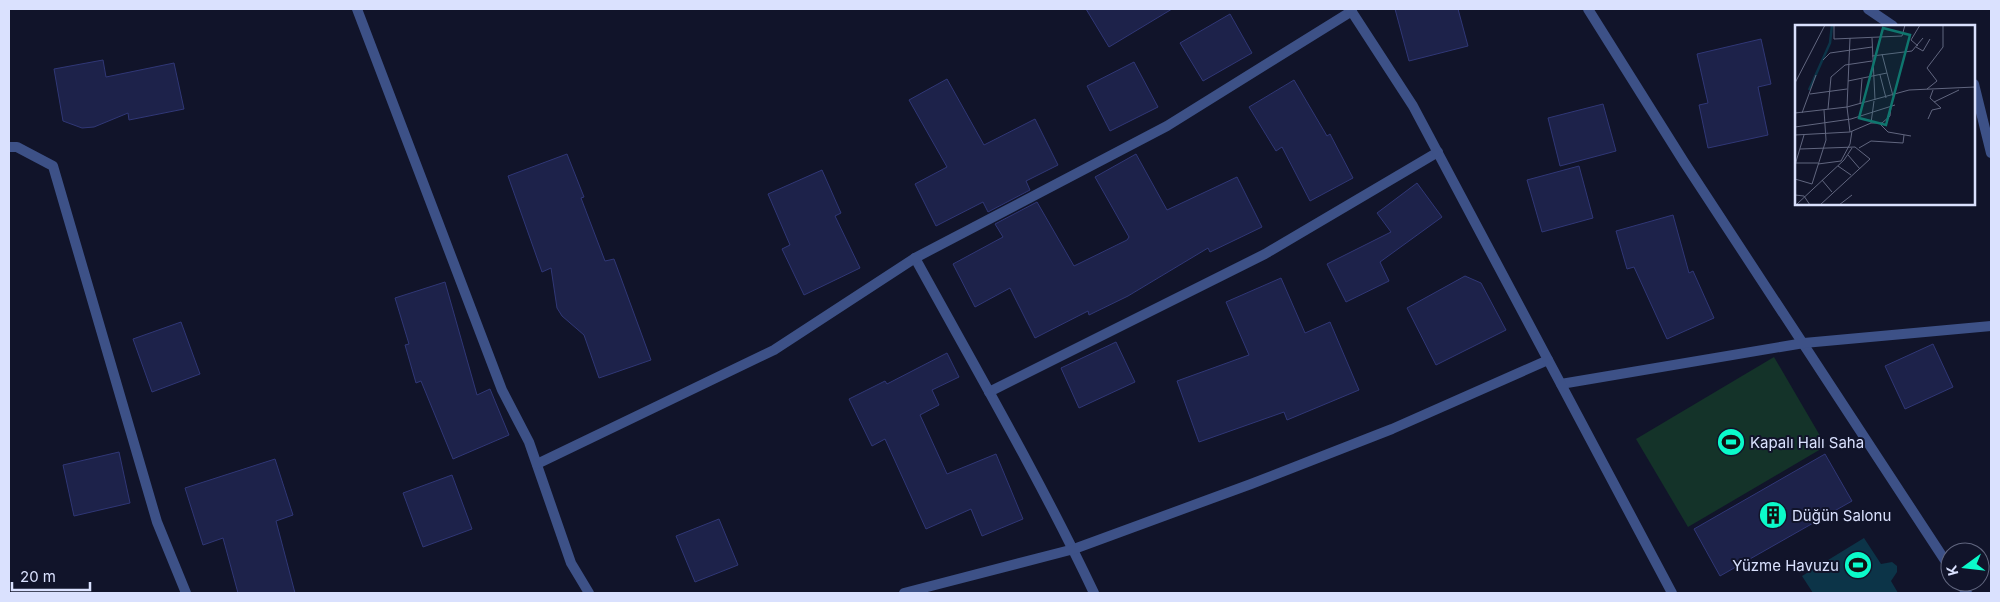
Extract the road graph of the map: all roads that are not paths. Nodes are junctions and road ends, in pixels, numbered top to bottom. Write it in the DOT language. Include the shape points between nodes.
graph roads {
  1 [pos="357,9"];
  2 [pos="1588,9"];
  3 [pos="1868,9"];
  4 [pos="1351,10"];
  5 [pos="1892,25"];
  6 [pos="1975,88"];
  7 [pos="9,147"];
  8 [pos="1438,152"];
  9 [pos="1991,153"];
  10 [pos="915,258"];
  11 [pos="1991,326"];
  12 [pos="1804,343"];
  13 [pos="1548,360"];
  14 [pos="1561,384"];
  15 [pos="989,392"];
  16 [pos="536,464"];
  17 [pos="1074,550"];
  18 [pos="1940,553"];
  19 [pos="186,593"];
  20 [pos="589,593"];
  21 [pos="904,593"];
  22 [pos="1094,593"];
  23 [pos="1672,593"];
  1 -- 16 [label="street" via="502,390 529,442"];
  2 -- 12 [label="street"];
  3 -- 5 [label="street"];
  4 -- 8 [label="street" via="1413,106"];
  4 -- 10 [label="street" via="1167,126"];
  6 -- 9 [label="street"];
  7 -- 19 [label="street" via="17,147 53,166 157,522"];
  8 -- 13 [label="street"];
  8 -- 15 [label="street" via="1265,254"];
  10 -- 15 [label="street"];
  10 -- 16 [label="street" via="774,350"];
  11 -- 12 [label="street"];
  12 -- 14 [label="street"];
  12 -- 18 [label="street"];
  13 -- 14 [label="street"];
  13 -- 17 [label="street" via="1392,429"];
  14 -- 23 [label="street"];
  15 -- 17 [label="street"];
  16 -- 20 [label="street" via="571,563"];
  17 -- 21 [label="street"];
  17 -- 22 [label="street"];
}
